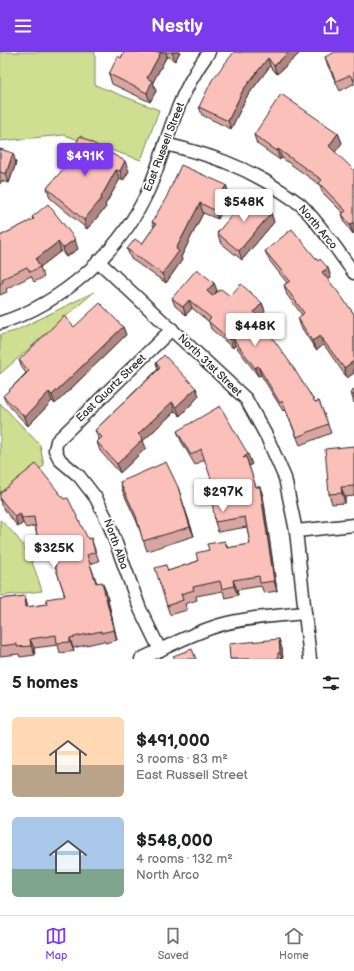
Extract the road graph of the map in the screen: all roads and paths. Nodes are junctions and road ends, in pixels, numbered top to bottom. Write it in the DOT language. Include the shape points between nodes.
graph roads {
  1 [pos="209,52"];
  2 [pos="165,144"];
  3 [pos="98,261"];
  4 [pos="354,273"];
  5 [pos="0,323"];
  6 [pos="172,329"];
  7 [pos="54,450"];
  8 [pos="354,525"];
  9 [pos="296,531"];
  10 [pos="305,613"];
  11 [pos="160,650"];
  12 [pos="141,659"];
  13 [pos="310,659"];
  1 -- 2 [label="street, East Russell Street" via="187,88"];
  2 -- 3 [label="street, East Russell Street" via="148,191 136,213 118,240"];
  2 -- 4 [label="street, North Arco" via="209,154 242,168 300,204"];
  3 -- 5 [label="street, East Russell Street" via="77,281 53,298 31,311"];
  3 -- 6 [label="street, North 31st Street"];
  6 -- 7 [label="street, East Quartz Street" via="57,441"];
  6 -- 9 [label="street, North 31st Street" via="246,399 268,437 285,478"];
  7 -- 11 [label="street, North Alba" via="60,460 79,476 96,498 109,524 140,609"];
  8 -- 9 [label="street"];
  9 -- 10 [label="street, North 31st Street"];
  10 -- 11 [label="street" via="221,625"];
  10 -- 13 [label="street, North 31st Street"];
  11 -- 12 [label="street"];
}
